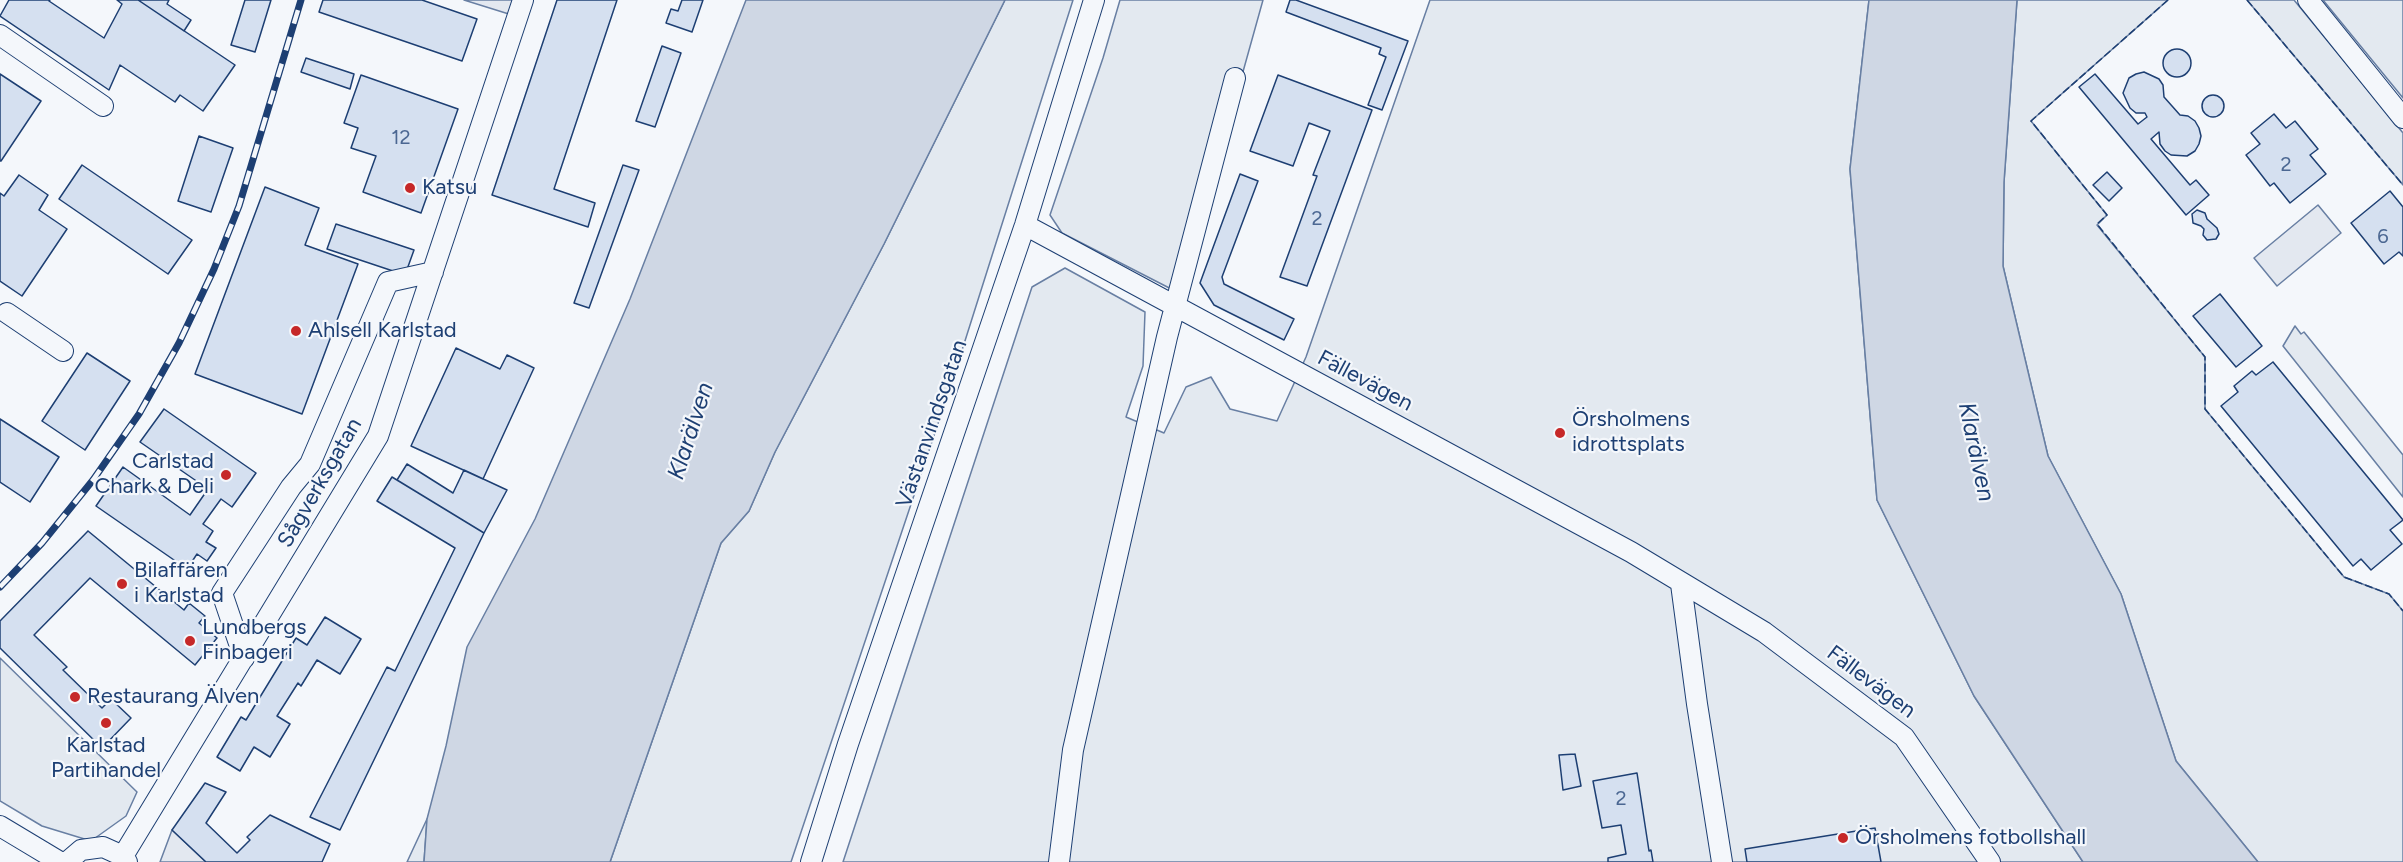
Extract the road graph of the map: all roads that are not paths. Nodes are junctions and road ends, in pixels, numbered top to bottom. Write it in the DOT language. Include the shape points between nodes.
graph roads {
  1 [pos="524,0"];
  2 [pos="1094,0"];
  3 [pos="2308,0"];
  4 [pos="0,36"];
  5 [pos="1235,78"];
  6 [pos="103,106"];
  7 [pos="2403,118"];
  8 [pos="1025,225"];
  9 [pos="433,272"];
  10 [pos="1176,306"];
  11 [pos="7,313"];
  12 [pos="63,351"];
  13 [pos="1681,584"];
  14 [pos="244,658"];
  15 [pos="0,826"];
  16 [pos="125,859"];
  17 [pos="60,862"];
  18 [pos="68,862"];
  19 [pos="811,862"];
  20 [pos="1059,862"];
  21 [pos="1722,862"];
  22 [pos="1990,862"];
  1 -- 9 [label="street, Sågverksgatan"];
  2 -- 8 [label="street, Västanvindsgatan"];
  3 -- 7 [label="street"];
  4 -- 6 [label="street"];
  5 -- 10 [label="street"];
  8 -- 10 [label="street, Fällevägen"];
  8 -- 19 [label="street, Västanvindsgatan"];
  9 -- 14 [label="street, Sågverksgatan" via="378,436"];
  9 -- 14 [label="street" via="388,282 310,464 222,593"];
  10 -- 13 [label="street, Fällevägen" via="1631,552"];
  10 -- 20 [label="street" via="1073,750"];
  11 -- 12 [label="street"];
  13 -- 21 [label="street"];
  13 -- 22 [label="street, Fällevägen" via="1764,632 1904,737"];
  14 -- 16 [label="street, Sågverksgatan"];
  15 -- 17 [label="street"];
  16 -- 18 [label="street" via="103,847 81,850"];
}
